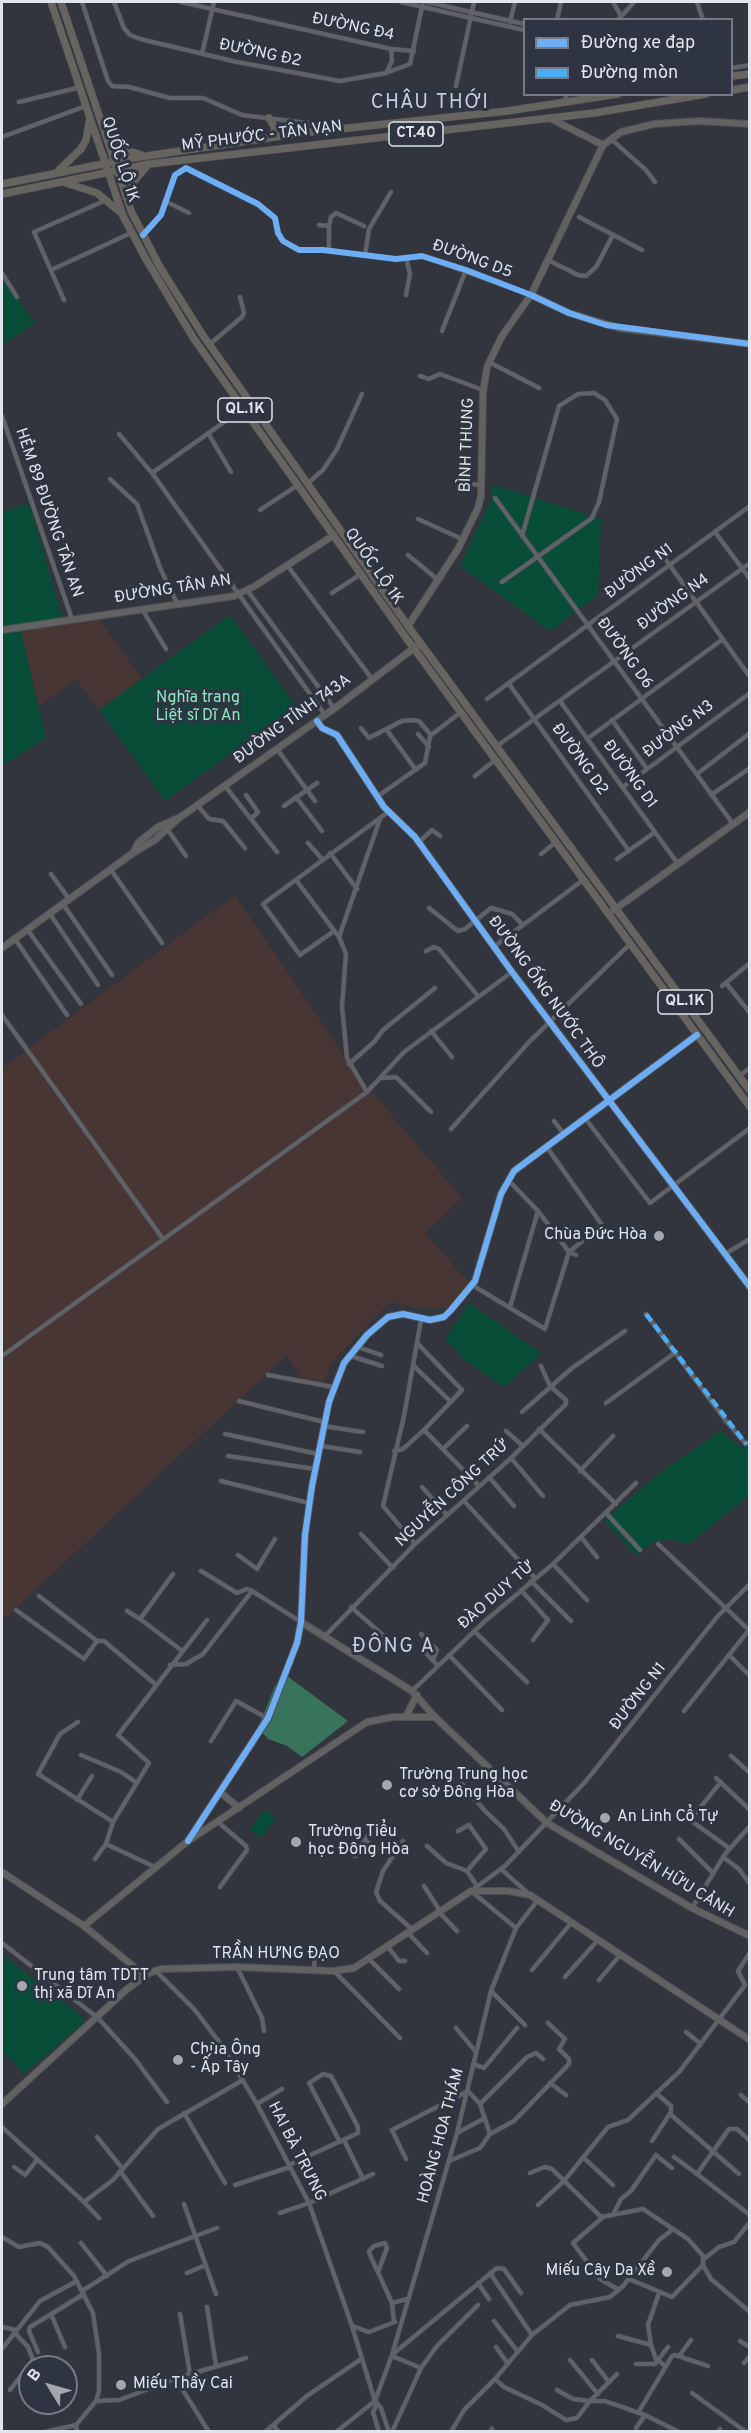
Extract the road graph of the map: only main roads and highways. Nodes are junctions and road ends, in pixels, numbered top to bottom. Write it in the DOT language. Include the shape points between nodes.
graph roads {
  1 [pos="51,2"];
  2 [pos="61,2"];
  3 [pos="750,74"];
  4 [pos="733,76"];
  5 [pos="750,87"];
  6 [pos="733,90"];
  7 [pos="607,96"];
  8 [pos="694,96"];
  9 [pos="564,104"];
  10 [pos="90,115"];
  11 [pos="563,117"];
  12 [pos="269,118"];
  13 [pos="106,137"];
  14 [pos="271,137"];
  15 [pos="149,160"];
  16 [pos="115,166"];
  17 [pos="107,167"];
  18 [pos="57,172"];
  19 [pos="57,182"];
  20 [pos="2,184"];
  21 [pos="2,194"];
  22 [pos="126,197"];
  23 [pos="123,216"];
  24 [pos="342,531"];
  25 [pos="334,535"];
  26 [pos="408,626"];
  27 [pos="404,635"];
  28 [pos="705,1029"];
  29 [pos="697,1035"];
  30 [pos="750,1091"];
  31 [pos="750,1107"];
  1 -- 10 [label="main road, QUỐC LỘ 1K / QL.1K"];
  2 -- 13 [label="main road, QUỐC LỘ 1K / QL.1K"];
  3 -- 4 [label="main road"];
  5 -- 6 [label="main road"];
  7 -- 9 [label="main road, MỸ PHƯỚC - TÂN VẠN / CT.40"];
  8 -- 11 [label="main road, MỸ PHƯỚC - TÂN VẠN / CT.40"];
  9 -- 11 [label="main road"];
  9 -- 14 [label="main road, MỸ PHƯỚC - TÂN VẠN / CT.40"];
  10 -- 17 [label="main road, QUỐC LỘ 1K / QL.1K"];
  10 -- 18 [label="main road" via="81,150"];
  11 -- 15 [label="main road, MỸ PHƯỚC - TÂN VẠN / CT.40" via="193,159"];
  12 -- 14 [label="main road" via="275,128"];
  13 -- 15 [label="main road"];
  13 -- 16 [label="main road, QUỐC LỘ 1K / QL.1K"];
  14 -- 15 [label="main road, MỸ PHƯỚC - TÂN VẠN / CT.40"];
  15 -- 16 [label="main road, MỸ PHƯỚC - TÂN VẠN / CT.40"];
  15 -- 22 [label="main road"];
  16 -- 17 [label="main road, MỸ PHƯỚC - TÂN VẠN"];
  16 -- 22 [label="main road, QUỐC LỘ 1K / QL.1K"];
  17 -- 18 [label="main road, MỸ PHƯỚC - TÂN VẠN"];
  17 -- 19 [label="main road, MỸ PHƯỚC - TÂN VẠN"];
  17 -- 23 [label="main road, QUỐC LỘ 1K / QL.1K"];
  18 -- 20 [label="main road, MỸ PHƯỚC - TÂN VẠN"];
  19 -- 21 [label="main road, MỸ PHƯỚC - TÂN VẠN"];
  19 -- 23 [label="main road" via="82,186 108,199"];
  22 -- 24 [label="main road, QUỐC LỘ 1K / QL.1K" via="143,235 209,344"];
  23 -- 25 [label="main road, QUỐC LỘ 1K / QL.1K" via="195,339"];
  24 -- 25 [label="main road"];
  24 -- 26 [label="main road, QUỐC LỘ 1K / QL.1K"];
  25 -- 27 [label="main road, QUỐC LỘ 1K / QL.1K"];
  26 -- 27 [label="main road"];
  26 -- 28 [label="main road, QUỐC LỘ 1K / QL.1K"];
  27 -- 29 [label="main road, QUỐC LỘ 1K / QL.1K"];
  28 -- 29 [label="main road"];
  28 -- 30 [label="main road, QUỐC LỘ 1K / QL.1K"];
  29 -- 31 [label="main road, QUỐC LỘ 1K / QL.1K"];
}
